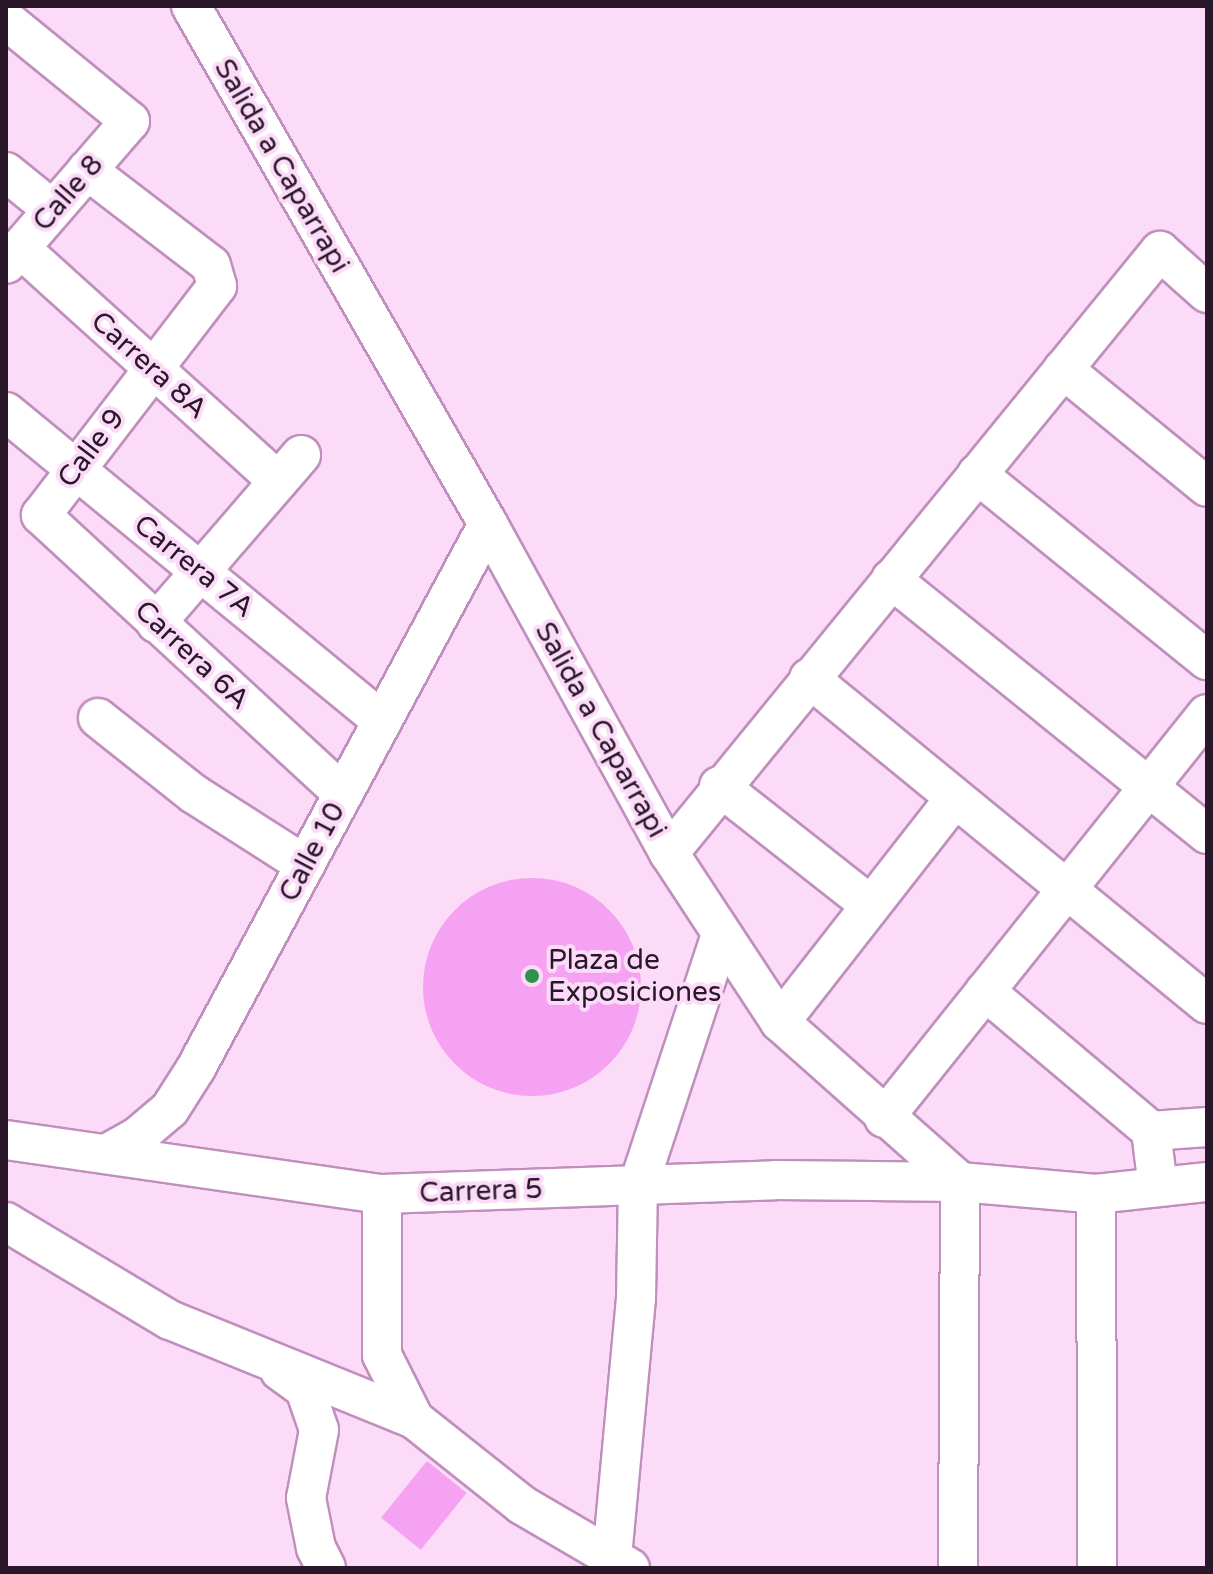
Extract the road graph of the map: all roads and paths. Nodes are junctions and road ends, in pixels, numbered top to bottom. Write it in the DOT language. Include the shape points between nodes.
graph roads {
  1 [pos="191,6"];
  2 [pos="6,20"];
  3 [pos="87,170"];
  4 [pos="6,172"];
  5 [pos="53,210"];
  6 [pos="13,256"];
  7 [pos="1207,293"];
  8 [pos="152,367"];
  9 [pos="1063,369"];
  10 [pos="6,412"];
  11 [pos="76,469"];
  12 [pos="977,474"];
  13 [pos="1207,487"];
  14 [pos="41,515"];
  15 [pos="488,524"];
  16 [pos="201,572"];
  17 [pos="891,579"];
  18 [pos="156,623"];
  19 [pos="1207,660"];
  20 [pos="809,678"];
  21 [pos="1207,714"];
  22 [pos="98,718"];
  23 [pos="382,721"];
  24 [pos="719,786"];
  25 [pos="1149,787"];
  26 [pos="343,794"];
  27 [pos="955,798"];
  28 [pos="1207,834"];
  29 [pos="669,853"];
  30 [pos="305,865"];
  31 [pos="1067,889"];
  32 [pos="870,905"];
  33 [pos="721,934"];
  34 [pos="985,991"];
  35 [pos="1207,1004"];
  36 [pos="780,1022"];
  37 [pos="884,1118"];
  38 [pos="1207,1127"];
  39 [pos="1151,1131"];
  40 [pos="6,1140"];
  41 [pos="106,1154"];
  42 [pos="960,1182"];
  43 [pos="1207,1182"];
  44 [pos="638,1187"];
  45 [pos="1158,1187"];
  46 [pos="382,1194"];
  47 [pos="1096,1194"];
  48 [pos="6,1222"];
  49 [pos="267,1362"];
  50 [pos="414,1419"];
  51 [pos="621,1562"];
  52 [pos="326,1568"];
  53 [pos="958,1568"];
  54 [pos="1097,1568"];
  1 -- 15 [label="street, Salida a Caparrapi"];
  2 -- 3 [label="street, Calle 8" via="130,121"];
  3 -- 5 [label="street, Calle 8"];
  3 -- 8 [label="street, Calle 9" via="211,265 217,286 213,296"];
  4 -- 5 [label="street"];
  5 -- 6 [label="street, Calle 8"];
  6 -- 8 [label="street, Carrera 8A"];
  7 -- 9 [label="street" via="1160,251"];
  8 -- 11 [label="street, Calle 9"];
  8 -- 16 [label="street, Carrera 8A" via="290,468"];
  9 -- 12 [label="street"];
  9 -- 13 [label="street"];
  10 -- 11 [label="street, Carrera 7A"];
  11 -- 14 [label="street, Calle 9"];
  11 -- 16 [label="street, Carrera 7A"];
  12 -- 17 [label="street"];
  12 -- 19 [label="street"];
  14 -- 18 [label="street, Carrera 6A"];
  15 -- 23 [label="street, Calle 10"];
  15 -- 29 [label="street, Salida a Caparrapi"];
  16 -- 18 [label="street"];
  16 -- 23 [label="street, Carrera 7A"];
  17 -- 20 [label="street"];
  17 -- 25 [label="street"];
  18 -- 26 [label="street, Carrera 6A"];
  20 -- 24 [label="street"];
  20 -- 27 [label="street"];
  21 -- 25 [label="street"];
  22 -- 30 [label="street" via="194,794"];
  23 -- 26 [label="street, Calle 10"];
  24 -- 29 [label="street"];
  24 -- 32 [label="street"];
  25 -- 28 [label="street"];
  25 -- 31 [label="street"];
  26 -- 30 [label="street, Calle 10"];
  27 -- 31 [label="street"];
  27 -- 32 [label="street"];
  29 -- 33 [label="street, Salida a Caparrapi"];
  30 -- 41 [label="street, Calle 10" via="170,1109"];
  31 -- 34 [label="street"];
  31 -- 35 [label="street"];
  32 -- 36 [label="street"];
  33 -- 36 [label="street, Salida a Caparrapi"];
  33 -- 44 [label="street"];
  34 -- 37 [label="street"];
  34 -- 39 [label="street"];
  36 -- 37 [label="street, Salida a Caparrapi"];
  37 -- 42 [label="street, Salida a Caparrapi"];
  38 -- 39 [label="street"];
  39 -- 45 [label="street"];
  40 -- 41 [label="street, Carrera 5"];
  41 -- 46 [label="street, Carrera 5"];
  42 -- 44 [label="street, Carrera 5" via="776,1180"];
  42 -- 47 [label="street"];
  42 -- 53 [label="street"];
  43 -- 45 [label="street"];
  44 -- 46 [label="street, Carrera 5"];
  44 -- 51 [label="street"];
  45 -- 47 [label="street"];
  46 -- 50 [label="street" via="382,1355"];
  47 -- 54 [label="street"];
  48 -- 49 [label="street" via="170,1320"];
  49 -- 50 [label="street"];
  49 -- 52 [label="street" via="305,1389 319,1430 306,1498 316,1548"];
  50 -- 51 [label="street" via="522,1505"];
}
